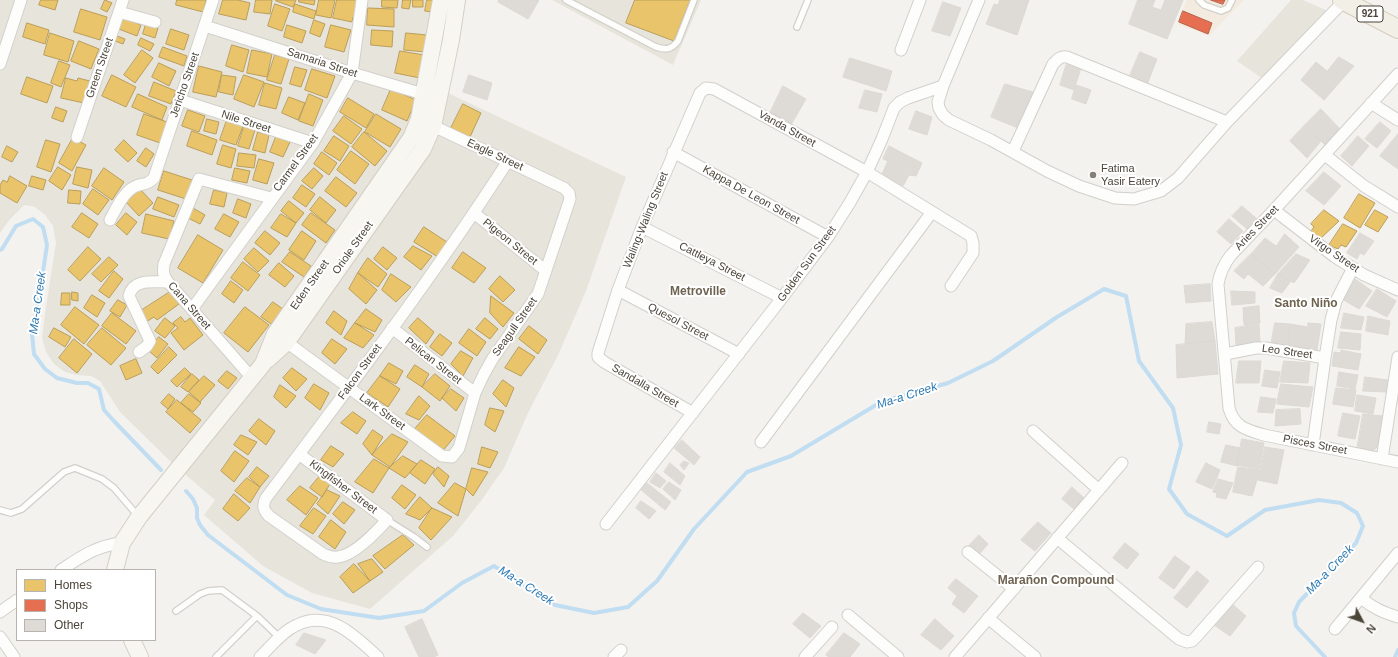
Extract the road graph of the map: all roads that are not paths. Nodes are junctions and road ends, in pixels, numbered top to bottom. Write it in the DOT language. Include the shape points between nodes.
graph roads {
  1 [pos="21,0"];
  2 [pos="123,0"];
  3 [pos="213,0"];
  4 [pos="362,0"];
  5 [pos="441,0"];
  6 [pos="457,0"];
  7 [pos="566,0"];
  8 [pos="694,0"];
  9 [pos="808,0"];
  10 [pos="920,0"];
  11 [pos="979,0"];
  12 [pos="1199,0"];
  13 [pos="1232,0"];
  14 [pos="1344,0"];
  15 [pos="119,12"];
  16 [pos="155,22"];
  17 [pos="205,26"];
  18 [pos="797,27"];
  19 [pos="1398,29"];
  20 [pos="901,50"];
  21 [pos="0,64"];
  22 [pos="352,73"];
  23 [pos="1398,74"];
  24 [pos="943,86"];
  25 [pos="706,88"];
  26 [pos="431,96"];
  27 [pos="180,100"];
  28 [pos="1371,103"];
  29 [pos="1398,120"];
  30 [pos="426,122"];
  31 [pos="1227,122"];
  32 [pos="77,137"];
  33 [pos="313,143"];
  34 [pos="1013,151"];
  35 [pos="673,152"];
  36 [pos="1324,155"];
  37 [pos="508,161"];
  38 [pos="867,172"];
  39 [pos="569,193"];
  40 [pos="271,198"];
  41 [pos="1398,207"];
  42 [pos="1274,210"];
  43 [pos="932,212"];
  44 [pos="474,213"];
  45 [pos="110,220"];
  46 [pos="642,227"];
  47 [pos="828,237"];
  48 [pos="1353,268"];
  49 [pos="546,271"];
  50 [pos="168,282"];
  51 [pos="951,286"];
  52 [pos="618,290"];
  53 [pos="1398,290"];
  54 [pos="782,298"];
  55 [pos="192,309"];
  56 [pos="392,328"];
  57 [pos="281,338"];
  58 [pos="139,352"];
  59 [pos="739,354"];
  60 [pos="1225,354"];
  61 [pos="598,357"];
  62 [pos="1398,357"];
  63 [pos="1324,358"];
  64 [pos="252,378"];
  65 [pos="348,388"];
  66 [pos="475,393"];
  67 [pos="692,413"];
  68 [pos="1234,421"];
  69 [pos="1033,431"];
  70 [pos="761,442"];
  71 [pos="1313,445"];
  72 [pos="300,454"];
  73 [pos="452,457"];
  74 [pos="1382,458"];
  75 [pos="1398,462"];
  76 [pos="1122,463"];
  77 [pos="1099,490"];
  78 [pos="0,510"];
  79 [pos="139,517"];
  80 [pos="387,520"];
  81 [pos="606,524"];
  82 [pos="1057,538"];
  83 [pos="122,543"];
  84 [pos="427,547"];
  85 [pos="968,552"];
  86 [pos="1398,554"];
  87 [pos="1258,567"];
  88 [pos="63,569"];
  89 [pos="115,569"];
  90 [pos="1014,589"];
  91 [pos="1360,598"];
  92 [pos="16,601"];
  93 [pos="176,611"];
  94 [pos="0,612"];
  95 [pos="848,615"];
  96 [pos="257,616"];
  97 [pos="1398,617"];
  98 [pos="988,618"];
  99 [pos="832,627"];
  100 [pos="1335,629"];
  101 [pos="0,637"];
  102 [pos="280,638"];
  103 [pos="132,641"];
  104 [pos="14,657"];
  105 [pos="140,657"];
  106 [pos="216,657"];
  107 [pos="260,657"];
  108 [pos="378,657"];
  109 [pos="805,657"];
  110 [pos="898,657"];
  111 [pos="955,657"];
  112 [pos="1035,657"];
  1 -- 21 [label="street"];
  2 -- 15 [label="street, Green Street"];
  3 -- 17 [label="street, Jericho Street"];
  4 -- 22 [label="street, Carmel Street"];
  5 -- 26 [label="main road, Eden Street"];
  6 -- 26 [label="main road, Eden Street"];
  7 -- 8 [label="lane" via="656,47 669,50 678,41"];
  9 -- 18 [label="lane"];
  10 -- 20 [label="street"];
  11 -- 24 [label="street"];
  12 -- 13 [label="lane" via="1204,5 1221,11 1228,8"];
  14 -- 19 [label="main road, 921"];
  14 -- 31 [label="street"];
  15 -- 16 [label="street"];
  15 -- 32 [label="street, Green Street"];
  17 -- 22 [label="street, Samaria Street"];
  17 -- 27 [label="street, Jericho Street"];
  22 -- 26 [label="street, Samaria Street"];
  22 -- 33 [label="street, Carmel Street"];
  23 -- 28 [label="street, Aries Street"];
  24 -- 34 [label="street" via="938,102 943,115 954,123"];
  24 -- 38 [label="street, Golden Sun Street" via="908,98 894,108"];
  25 -- 35 [label="street, Waling-Waling Street" via="700,93"];
  25 -- 38 [label="street, Vanda Street" via="714,89"];
  26 -- 30 [label="main road, Eden Street"];
  27 -- 33 [label="street, Nile Street"];
  27 -- 45 [label="street, Jericho Street" via="154,178 148,184 134,186 126,193"];
  28 -- 29 [label="street"];
  28 -- 36 [label="street, Aries Street"];
  30 -- 37 [label="street, Eagle Street"];
  30 -- 57 [label="main road, Eden Street" via="411,138"];
  31 -- 34 [label="street" via="1169,186 1134,199 1115,198 1079,186"];
  31 -- 34 [label="street" via="1062,56 1053,64"];
  33 -- 40 [label="street, Carmel Street"];
  35 -- 46 [label="street, Waling-Waling Street"];
  35 -- 47 [label="street, Kappa De Leon Street"];
  36 -- 41 [label="street" via="1364,186"];
  36 -- 42 [label="street, Aries Street"];
  37 -- 39 [label="street, Eagle Street" via="564,188"];
  37 -- 44 [label="street, Falcon Street"];
  38 -- 43 [label="street, Vanda Street"];
  38 -- 47 [label="street, Golden Sun Street"];
  39 -- 49 [label="street, Seagull Street" via="569,204"];
  40 -- 50 [label="street, Cana Street" via="199,180 164,264 163,272"];
  40 -- 55 [label="street, Carmel Street"];
  42 -- 48 [label="street, Virgo Street"];
  42 -- 60 [label="street, Aries Street" via="1224,263 1220,273 1218,284"];
  43 -- 51 [label="street, Vanda Street" via="971,236 973,243 973,253"];
  43 -- 70 [label="street"];
  44 -- 49 [label="street, Pigeon Street"];
  44 -- 56 [label="street, Falcon Street"];
  46 -- 52 [label="street, Waling-Waling Street"];
  46 -- 54 [label="street, Cattleya Street"];
  47 -- 54 [label="street, Golden Sun Street"];
  48 -- 53 [label="street, Virgo Street"];
  48 -- 63 [label="street, Leo Street" via="1336,301"];
  49 -- 66 [label="street, Seagull Street" via="538,294 493,358"];
  50 -- 55 [label="street, Cana Street"];
  50 -- 58 [label="street" via="140,283 130,290 129,296 150,341 148,346"];
  52 -- 59 [label="street, Quesol Street"];
  52 -- 61 [label="street, Waling-Waling Street"];
  54 -- 59 [label="street, Golden Sun Street"];
  55 -- 64 [label="street, Cana Street"];
  56 -- 65 [label="street, Falcon Street"];
  56 -- 66 [label="street, Pelican Street"];
  57 -- 64 [label="main road, Eden Street"];
  57 -- 65 [label="street, Lark Street"];
  59 -- 67 [label="street, Golden Sun Street"];
  60 -- 63 [label="street, Leo Street" via="1266,348"];
  60 -- 68 [label="street, Aries Street" via="1229,408"];
  61 -- 67 [label="street, Sandalla Street"];
  62 -- 74 [label="street"];
  63 -- 71 [label="street, Leo Street"];
  64 -- 79 [label="main road, Eden Street"];
  65 -- 72 [label="street, Falcon Street"];
  65 -- 73 [label="street, Lark Street" via="442,456"];
  66 -- 73 [label="street, Seagull Street" via="459,448"];
  67 -- 81 [label="street, Golden Sun Street"];
  68 -- 71 [label="street, Pisces Street" via="1253,432"];
  69 -- 77 [label="street"];
  71 -- 74 [label="street, Pisces Street"];
  72 -- 80 [label="street, Kingfisher Street"];
  72 -- 80 [label="street, Falcon Street" via="266,498 263,507 269,516 330,557 350,553"];
  74 -- 75 [label="street, Pisces Street"];
  76 -- 77 [label="street"];
  77 -- 82 [label="street"];
  78 -- 79 [label="lane" via="11,513 22,508 64,472 75,468 102,479 114,488"];
  79 -- 83 [label="main road, Eden Street"];
  80 -- 84 [label="lane"];
  82 -- 87 [label="street" via="1179,639 1187,642 1196,637"];
  82 -- 90 [label="street"];
  83 -- 88 [label="street" via="93,550"];
  83 -- 89 [label="main road, Eden Street"];
  85 -- 90 [label="street"];
  86 -- 91 [label="street"];
  90 -- 98 [label="street"];
  91 -- 97 [label="street" via="1373,608"];
  91 -- 100 [label="street"];
  92 -- 94 [label="street"];
  93 -- 96 [label="lane" via="200,594 222,590"];
  95 -- 110 [label="street"];
  96 -- 102 [label="lane"];
  96 -- 106 [label="lane"];
  98 -- 111 [label="street"];
  98 -- 112 [label="street"];
  99 -- 109 [label="street"];
  101 -- 104 [label="street"];
  102 -- 107 [label="street"];
  102 -- 108 [label="street" via="307,621 332,622 355,636"];
  103 -- 105 [label="main road"];
}
